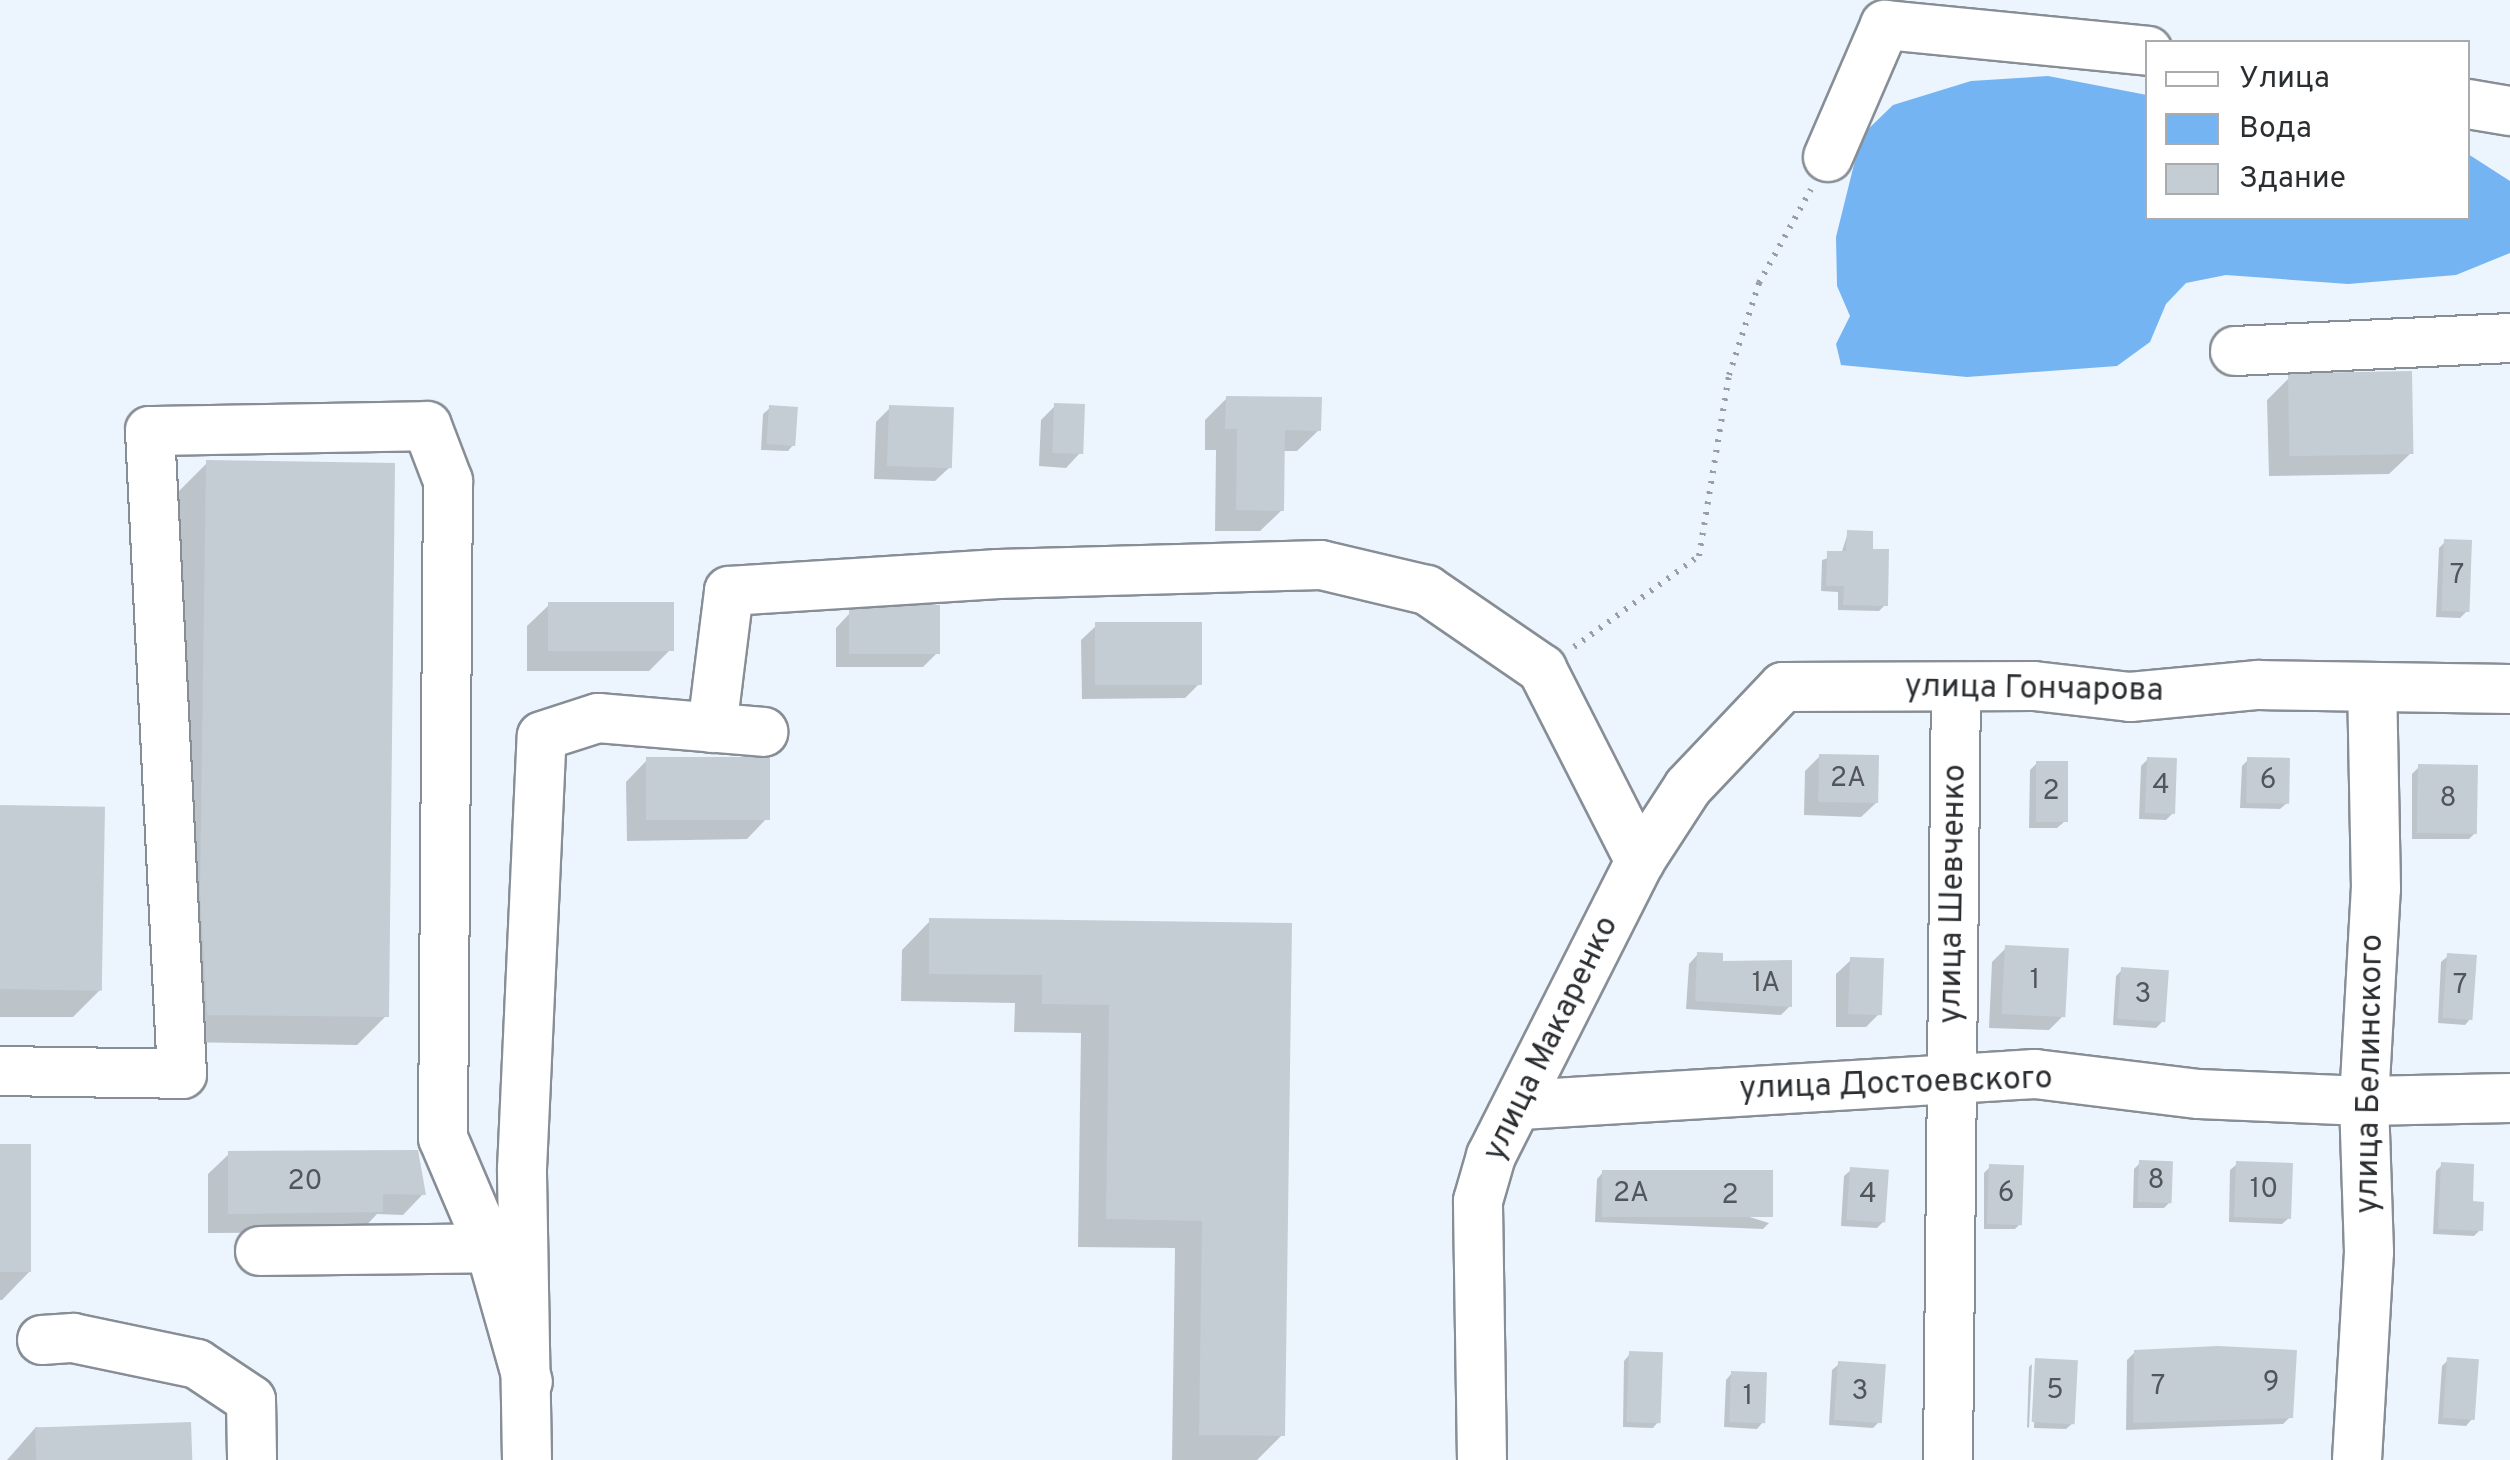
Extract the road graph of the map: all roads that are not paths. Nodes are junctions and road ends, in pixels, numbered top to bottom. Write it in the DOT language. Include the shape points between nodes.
graph roads {
  1 [pos="2145,51"];
  2 [pos="2470,104"];
  3 [pos="2510,111"];
  4 [pos="1828,157"];
  5 [pos="2510,338"];
  6 [pos="2235,351"];
  7 [pos="1956,687"];
  8 [pos="2372,688"];
  9 [pos="2510,689"];
  10 [pos="712,728"];
  11 [pos="763,732"];
  12 [pos="1640,862"];
  13 [pos="0,1072"];
  14 [pos="1951,1079"];
  15 [pos="2510,1098"];
  16 [pos="2364,1102"];
  17 [pos="1521,1105"];
  18 [pos="490,1248"];
  19 [pos="260,1251"];
  20 [pos="42,1340"];
  21 [pos="528,1382"];
  22 [pos="252,1460"];
  23 [pos="527,1460"];
  24 [pos="1482,1460"];
  25 [pos="1948,1460"];
  26 [pos="2357,1460"];
  1 -- 4 [label="street" via="1886,25"];
  2 -- 3 [label="street"];
  5 -- 6 [label="street"];
  7 -- 8 [label="street, улица Гончарова" via="2130,696 2258,685"];
  7 -- 12 [label="street, улица Гончарова" via="1783,687 1688,787"];
  7 -- 14 [label="street, улица Шевченко"];
  8 -- 9 [label="street, улица Гончарова"];
  8 -- 16 [label="street, улица Белинского" via="2376,889"];
  10 -- 11 [label="street"];
  10 -- 12 [label="street" via="729,592 998,574 1321,565 1428,590 1542,670"];
  10 -- 21 [label="street" via="598,718 542,736 522,1169"];
  12 -- 17 [label="street, улица Макаренко"];
  13 -- 18 [label="street" via="182,1074 150,432 426,426 448,481 443,1138"];
  14 -- 16 [label="street, улица Достоевского" via="2035,1074 2198,1094"];
  14 -- 17 [label="street, улица Достоевского"];
  14 -- 25 [label="street, улица Шевченко"];
  15 -- 16 [label="street, улица Достоевского"];
  16 -- 26 [label="street, улица Белинского" via="2369,1252"];
  17 -- 24 [label="street, улица Макаренко" via="1490,1156 1478,1200"];
  18 -- 19 [label="street"];
  18 -- 21 [label="street"];
  20 -- 22 [label="street" via="73,1338 197,1364 250,1400"];
  21 -- 23 [label="street"];
}
